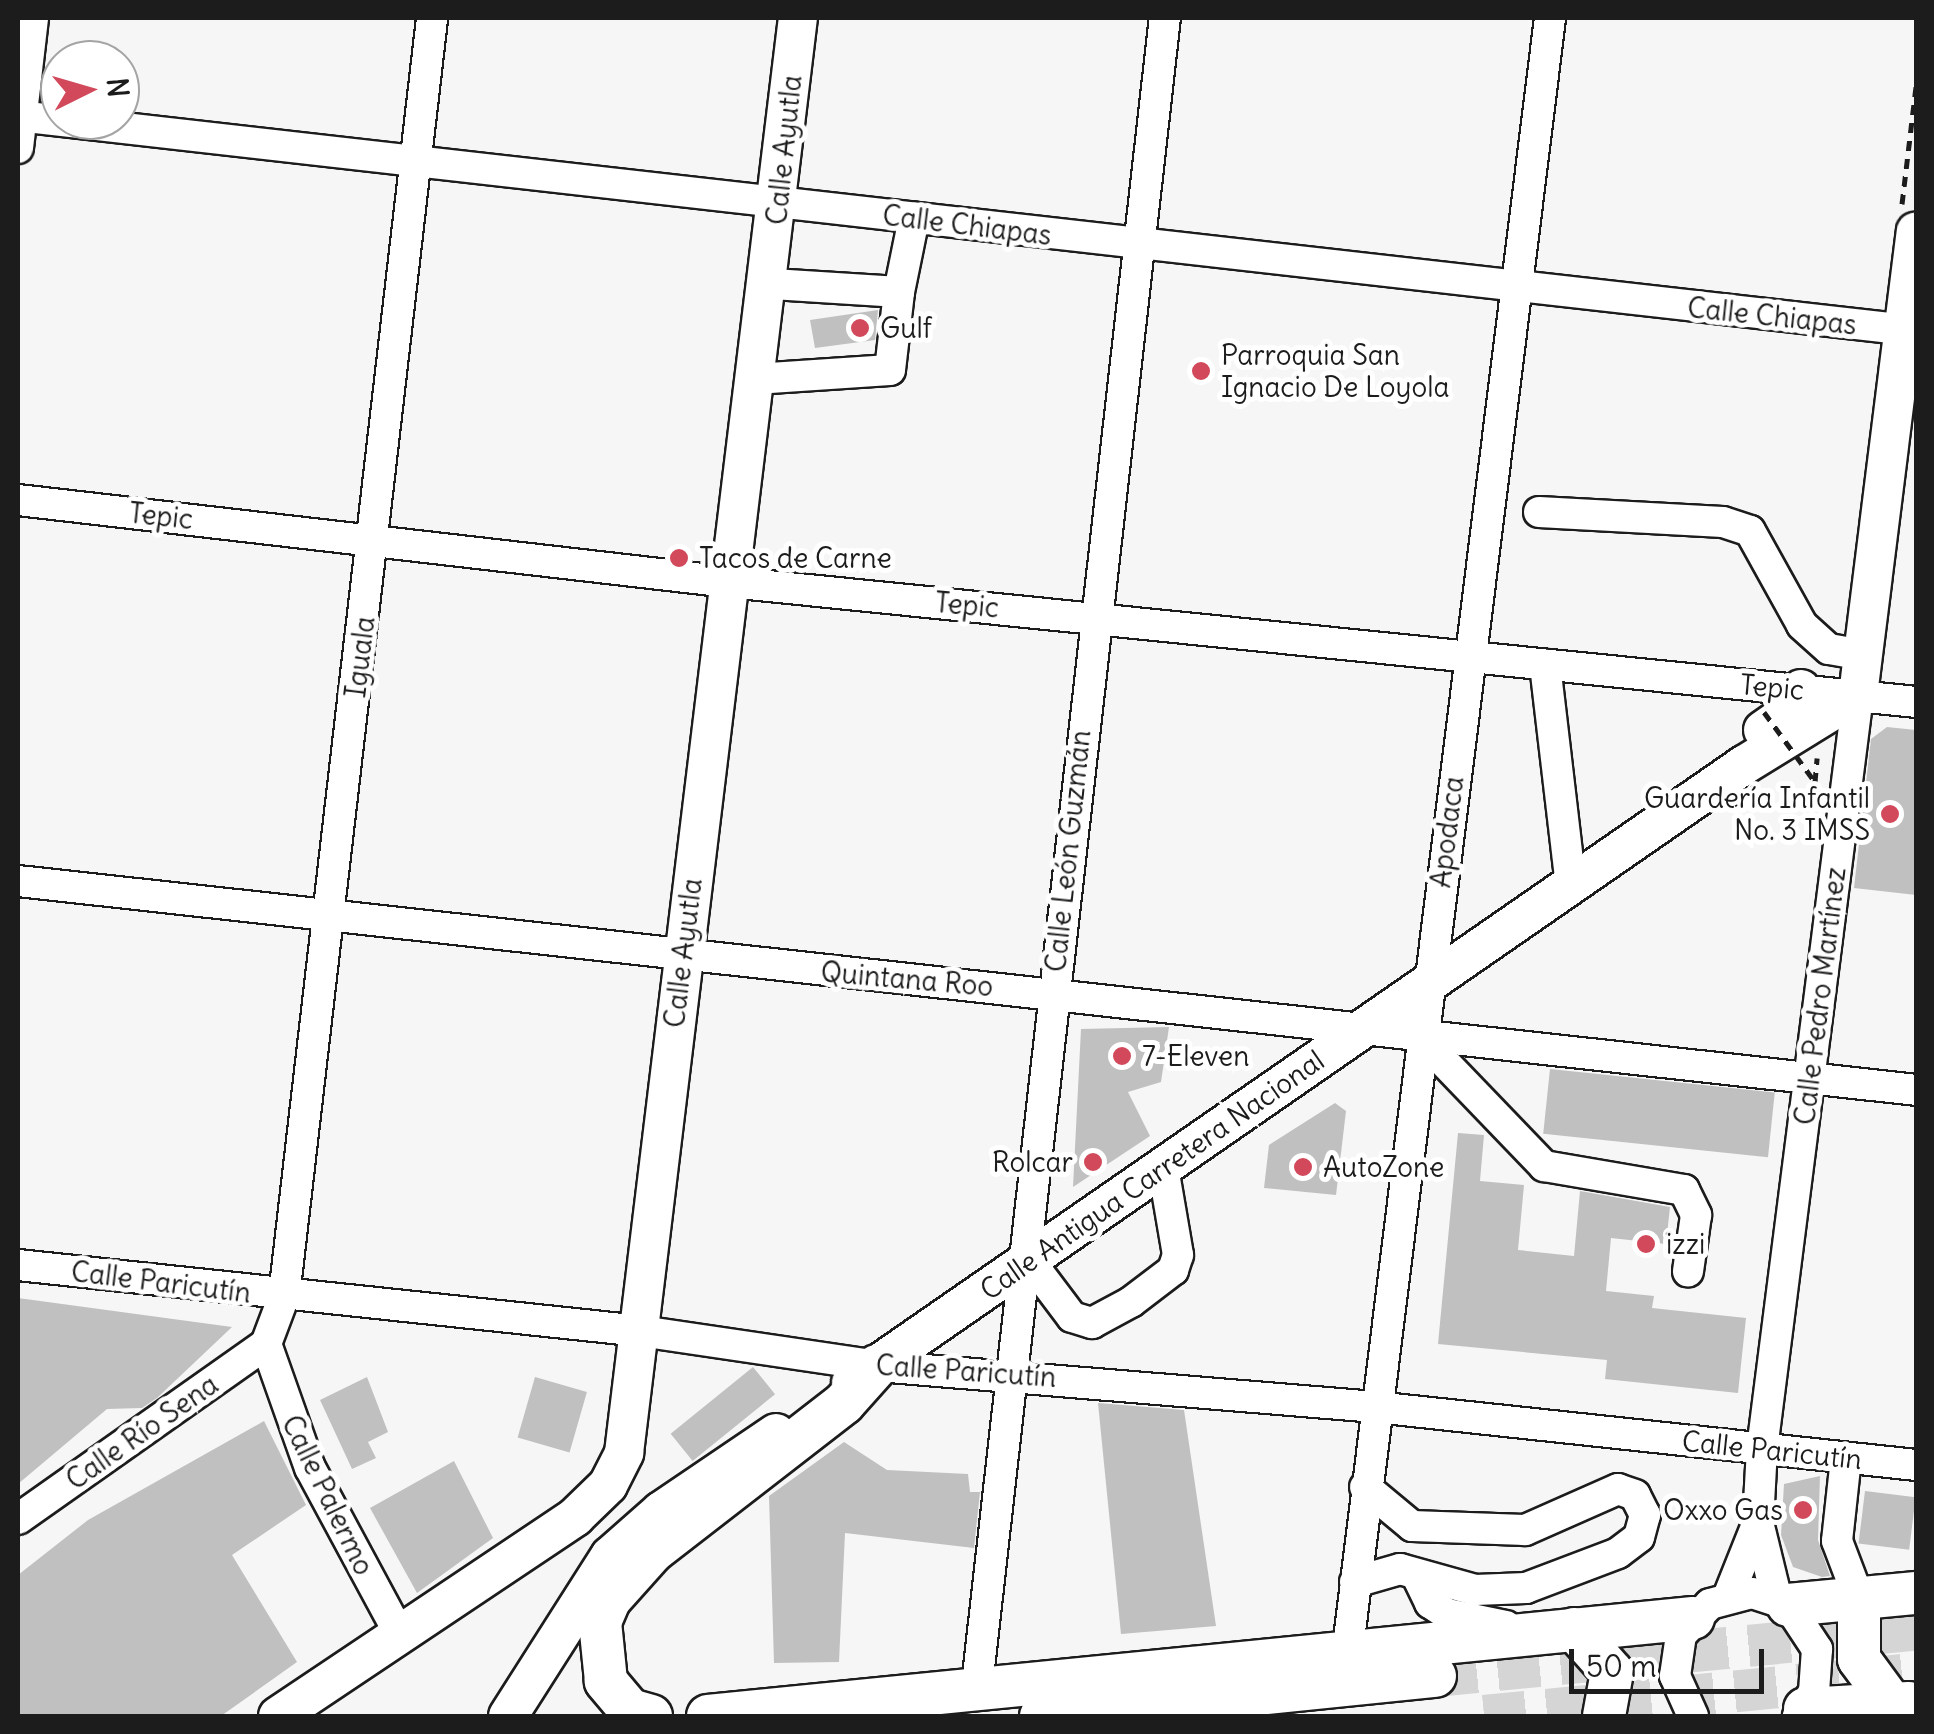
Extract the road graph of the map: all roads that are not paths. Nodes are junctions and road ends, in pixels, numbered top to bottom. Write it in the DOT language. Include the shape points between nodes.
graph roads {
  1 [pos="33,18"];
  2 [pos="432,18"];
  3 [pos="798,18"];
  4 [pos="1165,18"];
  5 [pos="1550,18"];
  6 [pos="20,116"];
  7 [pos="18,148"];
  8 [pos="415,162"];
  9 [pos="777,201"];
  10 [pos="914,218"];
  11 [pos="1916,232"];
  12 [pos="1137,246"];
  13 [pos="772,284"];
  14 [pos="1520,289"];
  15 [pos="899,292"];
  16 [pos="1910,330"];
  17 [pos="755,380"];
  18 [pos="18,500"];
  19 [pos="1539,512"];
  20 [pos="374,540"];
  21 [pos="729,582"];
  22 [pos="1094,617"];
  23 [pos="1863,654"];
  24 [pos="1468,656"];
  25 [pos="1545,665"];
  26 [pos="1801,690"];
  27 [pos="1858,695"];
  28 [pos="1916,702"];
  29 [pos="1681,809"];
  30 [pos="18,881"];
  31 [pos="1570,886"];
  32 [pos="328,918"];
  33 [pos="682,958"];
  34 [pos="1428,986"];
  35 [pos="1052,992"];
  36 [pos="1358,1032"];
  37 [pos="1421,1038"];
  38 [pos="1810,1078"];
  39 [pos="1916,1090"];
  40 [pos="1163,1168"];
  41 [pos="1028,1260"];
  42 [pos="18,1265"];
  43 [pos="1688,1271"];
  44 [pos="284,1296"];
  45 [pos="641,1331"];
  46 [pos="266,1344"];
  47 [pos="876,1366"];
  48 [pos="1016,1373"];
  49 [pos="1376,1407"];
  50 [pos="1762,1449"];
  51 [pos="1846,1458"];
  52 [pos="1916,1465"];
  53 [pos="1365,1487"];
  54 [pos="18,1519"];
  55 [pos="1758,1522"];
  56 [pos="1412,1526"];
  57 [pos="1409,1574"];
  58 [pos="1355,1582"];
  59 [pos="1916,1593"];
  60 [pos="1859,1599"];
  61 [pos="1782,1603"];
  62 [pos="1710,1608"];
  63 [pos="1556,1630"];
  64 [pos="399,1633"];
  65 [pos="1348,1647"];
  66 [pos="1435,1676"];
  67 [pos="967,1686"];
  68 [pos="1904,1703"];
  69 [pos="1801,1713"];
  70 [pos="278,1716"];
  71 [pos="508,1716"];
  72 [pos="652,1716"];
  73 [pos="727,1716"];
  74 [pos="899,1716"];
  75 [pos="1041,1716"];
  76 [pos="1604,1716"];
  77 [pos="1693,1716"];
  1 -- 6 [label="street"];
  2 -- 8 [label="street, Iguala"];
  3 -- 9 [label="main road, Calle Ayutla"];
  4 -- 12 [label="street, Calle León Guzmán"];
  5 -- 14 [label="street, Apodaca"];
  6 -- 7 [label="street"];
  6 -- 8 [label="street, Calle Chiapas"];
  8 -- 9 [label="street, Calle Chiapas"];
  8 -- 20 [label="street, Iguala"];
  9 -- 10 [label="street, Calle Chiapas"];
  9 -- 13 [label="main road, Calle Ayutla"];
  10 -- 12 [label="street, Calle Chiapas"];
  10 -- 15 [label="street"];
  11 -- 16 [label="main road, Calle Pedro Martínez"];
  12 -- 14 [label="street, Calle Chiapas"];
  12 -- 22 [label="street, Calle León Guzmán"];
  13 -- 15 [label="street"];
  13 -- 17 [label="main road, Calle Ayutla"];
  14 -- 16 [label="street, Calle Chiapas"];
  14 -- 24 [label="street, Apodaca"];
  15 -- 17 [label="street" via="890,370"];
  16 -- 23 [label="main road, Calle Pedro Martínez"];
  17 -- 21 [label="main road, Calle Ayutla"];
  18 -- 20 [label="street, Tepic"];
  19 -- 23 [label="street" via="1723,522 1750,531 1802,626 1829,649"];
  20 -- 21 [label="street, Tepic"];
  20 -- 32 [label="street, Iguala"];
  21 -- 22 [label="street, Tepic"];
  21 -- 33 [label="main road, Calle Ayutla"];
  22 -- 24 [label="street, Tepic"];
  22 -- 35 [label="street, Calle León Guzmán"];
  23 -- 27 [label="main road, Calle Pedro Martínez"];
  24 -- 25 [label="street, Tepic"];
  24 -- 34 [label="street, Apodaca"];
  25 -- 26 [label="street, Tepic"];
  25 -- 31 [label="street"];
  26 -- 27 [label="street, Tepic"];
  26 -- 29 [label="main road" via="1799,705 1692,779"];
  27 -- 28 [label="street, Tepic"];
  27 -- 29 [label="main road, Calle Antigua Carretera Nacional"];
  27 -- 38 [label="street, Calle Pedro Martínez"];
  29 -- 31 [label="main road, Calle Antigua Carretera Nacional"];
  30 -- 32 [label="street, Quintana Roo"];
  31 -- 34 [label="main road, Calle Antigua Carretera Nacional"];
  32 -- 33 [label="street, Quintana Roo"];
  32 -- 44 [label="street, Iguala"];
  33 -- 35 [label="street, Quintana Roo"];
  33 -- 45 [label="main road, Calle Ayutla"];
  34 -- 36 [label="main road, Calle Antigua Carretera Nacional"];
  34 -- 37 [label="street, Apodaca"];
  35 -- 36 [label="street, Quintana Roo"];
  35 -- 41 [label="street, Calle León Guzmán"];
  36 -- 37 [label="street, Quintana Roo"];
  36 -- 40 [label="main road, Calle Antigua Carretera Nacional"];
  37 -- 38 [label="street, Quintana Roo"];
  37 -- 43 [label="street" via="1544,1166 1684,1190 1696,1215"];
  37 -- 49 [label="street, Apodaca"];
  38 -- 39 [label="street, Quintana Roo"];
  38 -- 50 [label="street, Calle Pedro Martínez"];
  40 -- 41 [label="main road, Calle Antigua Carretera Nacional"];
  40 -- 41 [label="street" via="1178,1254 1173,1270 1131,1302 1092,1323 1072,1317"];
  41 -- 47 [label="main road, Calle Antigua Carretera Nacional"];
  41 -- 48 [label="street, Calle León Guzmán"];
  42 -- 44 [label="street, Calle Paricutín"];
  44 -- 45 [label="street, Calle Paricutín"];
  44 -- 46 [label="street"];
  45 -- 47 [label="street, Calle Paricutín"];
  45 -- 64 [label="main road, Calle Ayutla" via="624,1453 608,1485 575,1517"];
  46 -- 54 [label="street, Calle Río Sena"];
  46 -- 64 [label="street, Calle Palermo" via="310,1468"];
  47 -- 48 [label="street, Calle Paricutín"];
  47 -- 71 [label="main road, Calle Antigua Carretera Nacional" via="661,1510 592,1578"];
  47 -- 72 [label="highway" via="844,1403 652,1552 610,1599 600,1632 606,1681 630,1710"];
  48 -- 49 [label="street, Calle Paricutín"];
  48 -- 67 [label="street, Calle León Guzmán"];
  49 -- 50 [label="street, Calle Paricutín"];
  49 -- 53 [label="street, Apodaca"];
  50 -- 51 [label="street, Calle Paricutín"];
  50 -- 55 [label="street, Calle Pedro Martínez"];
  51 -- 52 [label="street, Calle Paricutín"];
  51 -- 60 [label="street" via="1837,1541"];
  53 -- 56 [label="street"];
  53 -- 58 [label="street, Apodaca"];
  55 -- 61 [label="street, Calle Pedro Martínez"];
  55 -- 62 [label="street, Calle Pedro Martínez"];
  56 -- 57 [label="street"];
  56 -- 57 [label="street" via="1525,1530 1618,1489 1636,1495 1646,1515 1639,1537 1618,1553 1561,1578 1486,1591"];
  57 -- 58 [label="street"];
  57 -- 63 [label="street" via="1447,1614"];
  58 -- 65 [label="street, Apodaca"];
  59 -- 60 [label="highway"];
  60 -- 61 [label="highway"];
  60 -- 68 [label="highway" via="1860,1660"];
  61 -- 62 [label="street"];
  61 -- 69 [label="street" via="1818,1649"];
  62 -- 63 [label="highway"];
  62 -- 77 [label="street, Calle Pedro Martínez" via="1676,1676"];
  63 -- 65 [label="highway"];
  63 -- 76 [label="highway" via="1612,1672"];
  64 -- 70 [label="main road, Calle Ayutla"];
  65 -- 67 [label="highway"];
  66 -- 75 [label="highway"];
  67 -- 73 [label="highway"];
  67 -- 74 [label="highway"];
  68 -- 69 [label="highway"];
}
